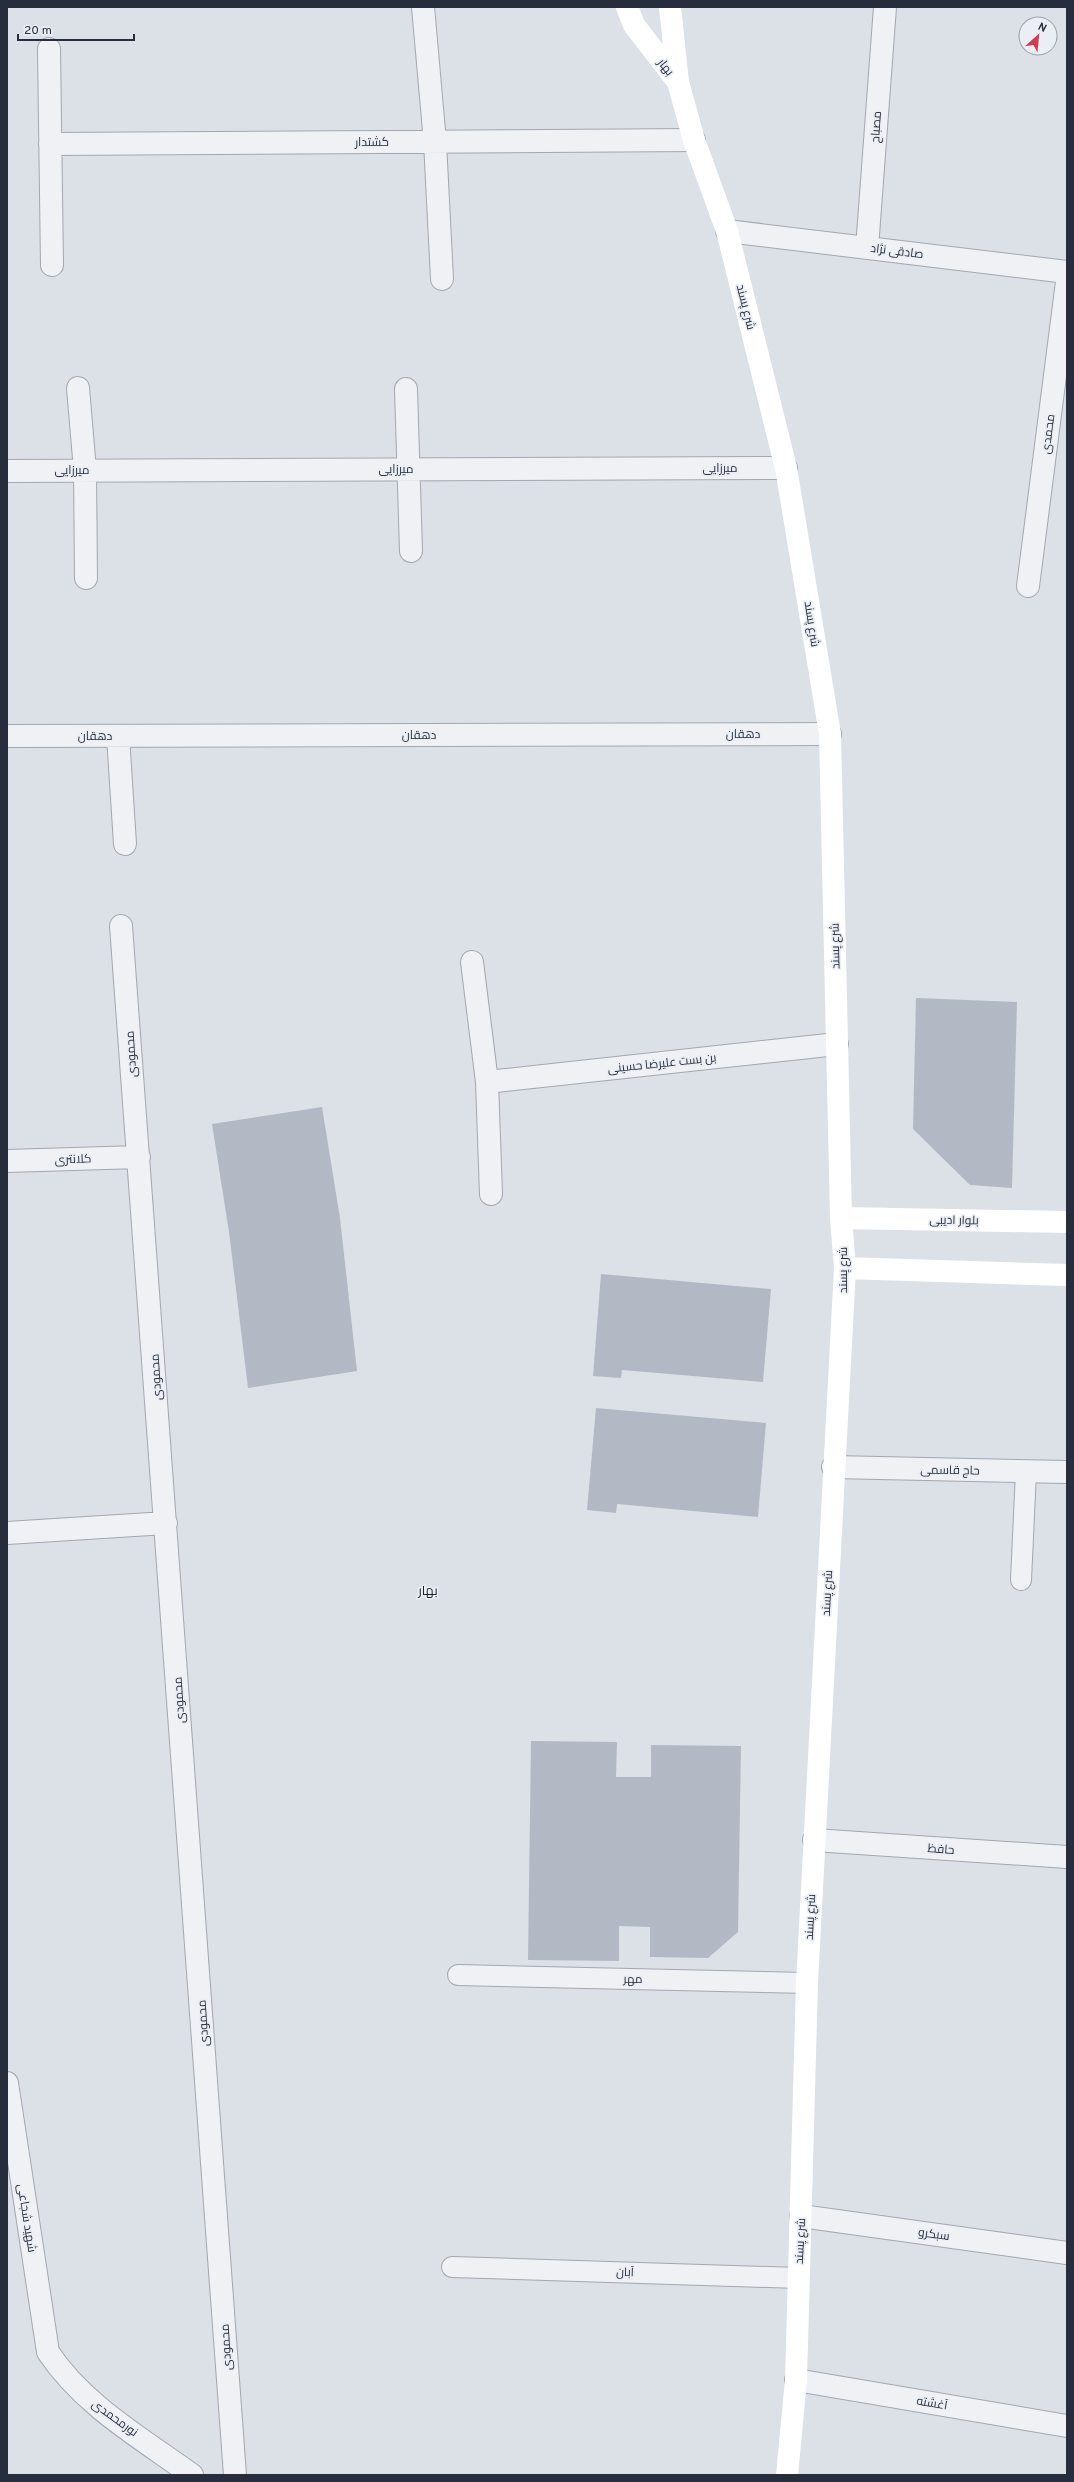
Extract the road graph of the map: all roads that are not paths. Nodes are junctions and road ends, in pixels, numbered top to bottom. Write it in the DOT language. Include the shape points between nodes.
graph roads {
  1 [pos="422,7"];
  2 [pos="627,7"];
  3 [pos="670,7"];
  4 [pos="886,7"];
  5 [pos="49,49"];
  6 [pos="678,82"];
  7 [pos="694,140"];
  8 [pos="435,142"];
  9 [pos="50,144"];
  10 [pos="727,231"];
  11 [pos="867,248"];
  12 [pos="52,265"];
  13 [pos="1067,272"];
  14 [pos="442,279"];
  15 [pos="1067,282"];
  16 [pos="78,388"];
  17 [pos="406,389"];
  18 [pos="786,468"];
  19 [pos="408,469"];
  20 [pos="85,470"];
  21 [pos="7,471"];
  22 [pos="411,551"];
  23 [pos="86,578"];
  24 [pos="1028,586"];
  25 [pos="830,734"];
  26 [pos="7,736"];
  27 [pos="118,736"];
  28 [pos="125,844"];
  29 [pos="121,926"];
  30 [pos="472,962"];
  31 [pos="837,1044"];
  32 [pos="487,1082"];
  33 [pos="139,1157"];
  34 [pos="7,1161"];
  35 [pos="491,1194"];
  36 [pos="841,1218"];
  37 [pos="1067,1222"];
  38 [pos="845,1268"];
  39 [pos="1067,1275"];
  40 [pos="833,1467"];
  41 [pos="1026,1472"];
  42 [pos="1067,1472"];
  43 [pos="166,1524"];
  44 [pos="7,1533"];
  45 [pos="1021,1580"];
  46 [pos="814,1840"];
  47 [pos="1067,1857"];
  48 [pos="458,1975"];
  49 [pos="807,1983"];
  50 [pos="7,2083"];
  51 [pos="801,2216"];
  52 [pos="1067,2253"];
  53 [pos="452,2267"];
  54 [pos="798,2278"];
  55 [pos="48,2352"];
  56 [pos="796,2380"];
  57 [pos="1067,2426"];
  58 [pos="192,2475"];
  59 [pos="235,2475"];
  60 [pos="787,2475"];
  1 -- 8 [label="street"];
  2 -- 6 [label="main road, بهار" via="634,25"];
  3 -- 6 [label="main road, بهار"];
  4 -- 11 [label="street, مصباح"];
  5 -- 9 [label="street"];
  6 -- 7 [label="main road, شرع پسند"];
  7 -- 8 [label="street, کشتدار"];
  7 -- 10 [label="main road, شرع پسند"];
  8 -- 9 [label="street, کشتدار"];
  8 -- 14 [label="street"];
  9 -- 12 [label="street"];
  10 -- 11 [label="street, صادقی نژاد"];
  10 -- 18 [label="main road, شرع پسند"];
  11 -- 13 [label="street, صادقی نژاد"];
  15 -- 24 [label="street, محمدی"];
  16 -- 20 [label="street"];
  17 -- 19 [label="street"];
  18 -- 19 [label="street, میرزایی"];
  18 -- 25 [label="main road, شرع پسند"];
  19 -- 20 [label="street, میرزایی"];
  19 -- 22 [label="street"];
  20 -- 21 [label="street, میرزایی"];
  20 -- 23 [label="street"];
  25 -- 27 [label="street, دهقان"];
  25 -- 31 [label="main road, شرع پسند"];
  26 -- 27 [label="street, دهقان"];
  27 -- 28 [label="street"];
  29 -- 33 [label="street, محمودی"];
  30 -- 32 [label="street"];
  31 -- 32 [label="street, بن بست علیرضا حسینی"];
  31 -- 36 [label="main road, شرع پسند"];
  32 -- 35 [label="street"];
  33 -- 34 [label="street, کلانتری"];
  33 -- 43 [label="street, محمودی"];
  36 -- 37 [label="main road, بلوار ادیبی"];
  36 -- 38 [label="main road, شرع پسند"];
  38 -- 39 [label="main road"];
  38 -- 40 [label="main road, شرع پسند"];
  40 -- 41 [label="street, حاج قاسمی"];
  40 -- 46 [label="main road, شرع پسند"];
  41 -- 42 [label="street, حاج قاسمی"];
  41 -- 45 [label="lane"];
  43 -- 44 [label="street"];
  43 -- 59 [label="street, محمودی"];
  46 -- 47 [label="street, حافظ"];
  46 -- 49 [label="main road, شرع پسند"];
  48 -- 49 [label="lane, مهر"];
  49 -- 51 [label="main road, شرع پسند"];
  50 -- 55 [label="street, شهید شجاعی"];
  51 -- 52 [label="street, سبکرو"];
  51 -- 54 [label="main road, شرع پسند"];
  53 -- 54 [label="lane, آبان"];
  54 -- 56 [label="main road, شرع پسند"];
  55 -- 58 [label="street, نورمحمدی" via="61,2373 80,2393"];
  56 -- 57 [label="street, آغشته"];
  56 -- 60 [label="main road, شرع پسند"];
}
